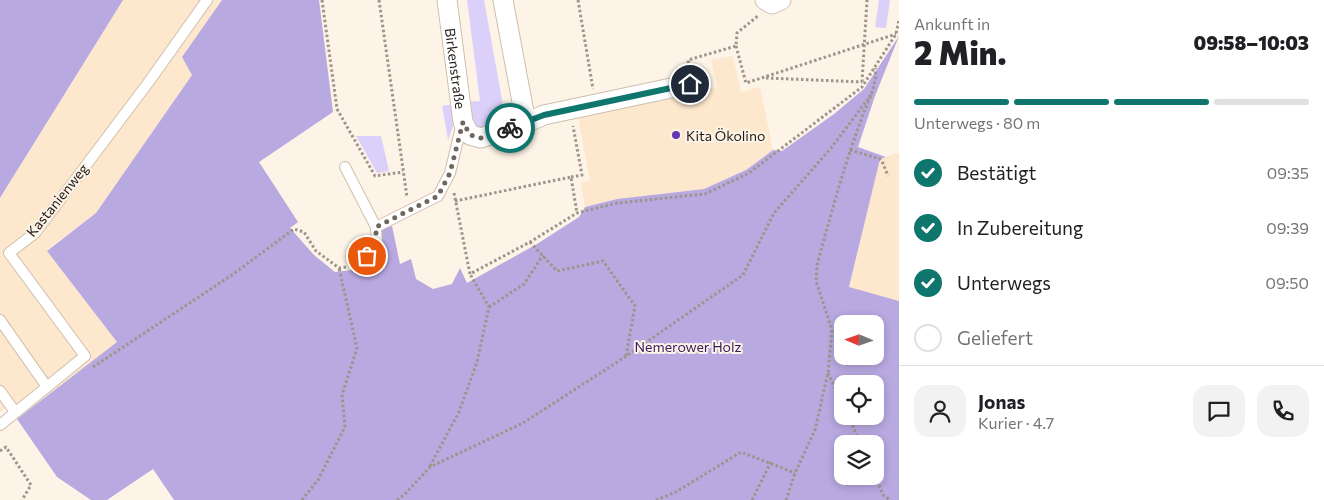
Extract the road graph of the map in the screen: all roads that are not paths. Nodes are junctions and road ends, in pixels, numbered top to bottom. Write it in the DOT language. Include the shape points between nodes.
graph roads {
  1 [pos="207,0"];
  2 [pos="447,0"];
  3 [pos="503,0"];
  4 [pos="690,84"];
  5 [pos="463,122"];
  6 [pos="526,123"];
  7 [pos="345,167"];
  8 [pos="376,227"];
  9 [pos="358,265"];
  10 [pos="0,320"];
  11 [pos="46,387"];
  12 [pos="0,391"];
  13 [pos="15,412"];
  14 [pos="0,425"];
  1 -- 11 [label="lane, Kastanienweg" via="35,233 9,253 85,356"];
  2 -- 5 [label="street, Birkenstraße"];
  3 -- 6 [label="street"];
  4 -- 6 [label="street, Birkenstraße" via="544,115"];
  5 -- 6 [label="street, Birkenstraße" via="470,135 481,138"];
  5 -- 8 [label="lane" via="450,173 438,196"];
  7 -- 8 [label="lane"];
  8 -- 9 [label="lane" via="376,248"];
  10 -- 11 [label="lane"];
  11 -- 13 [label="lane, Kastanienweg"];
  12 -- 13 [label="lane"];
  13 -- 14 [label="lane, Kastanienweg"];
}
